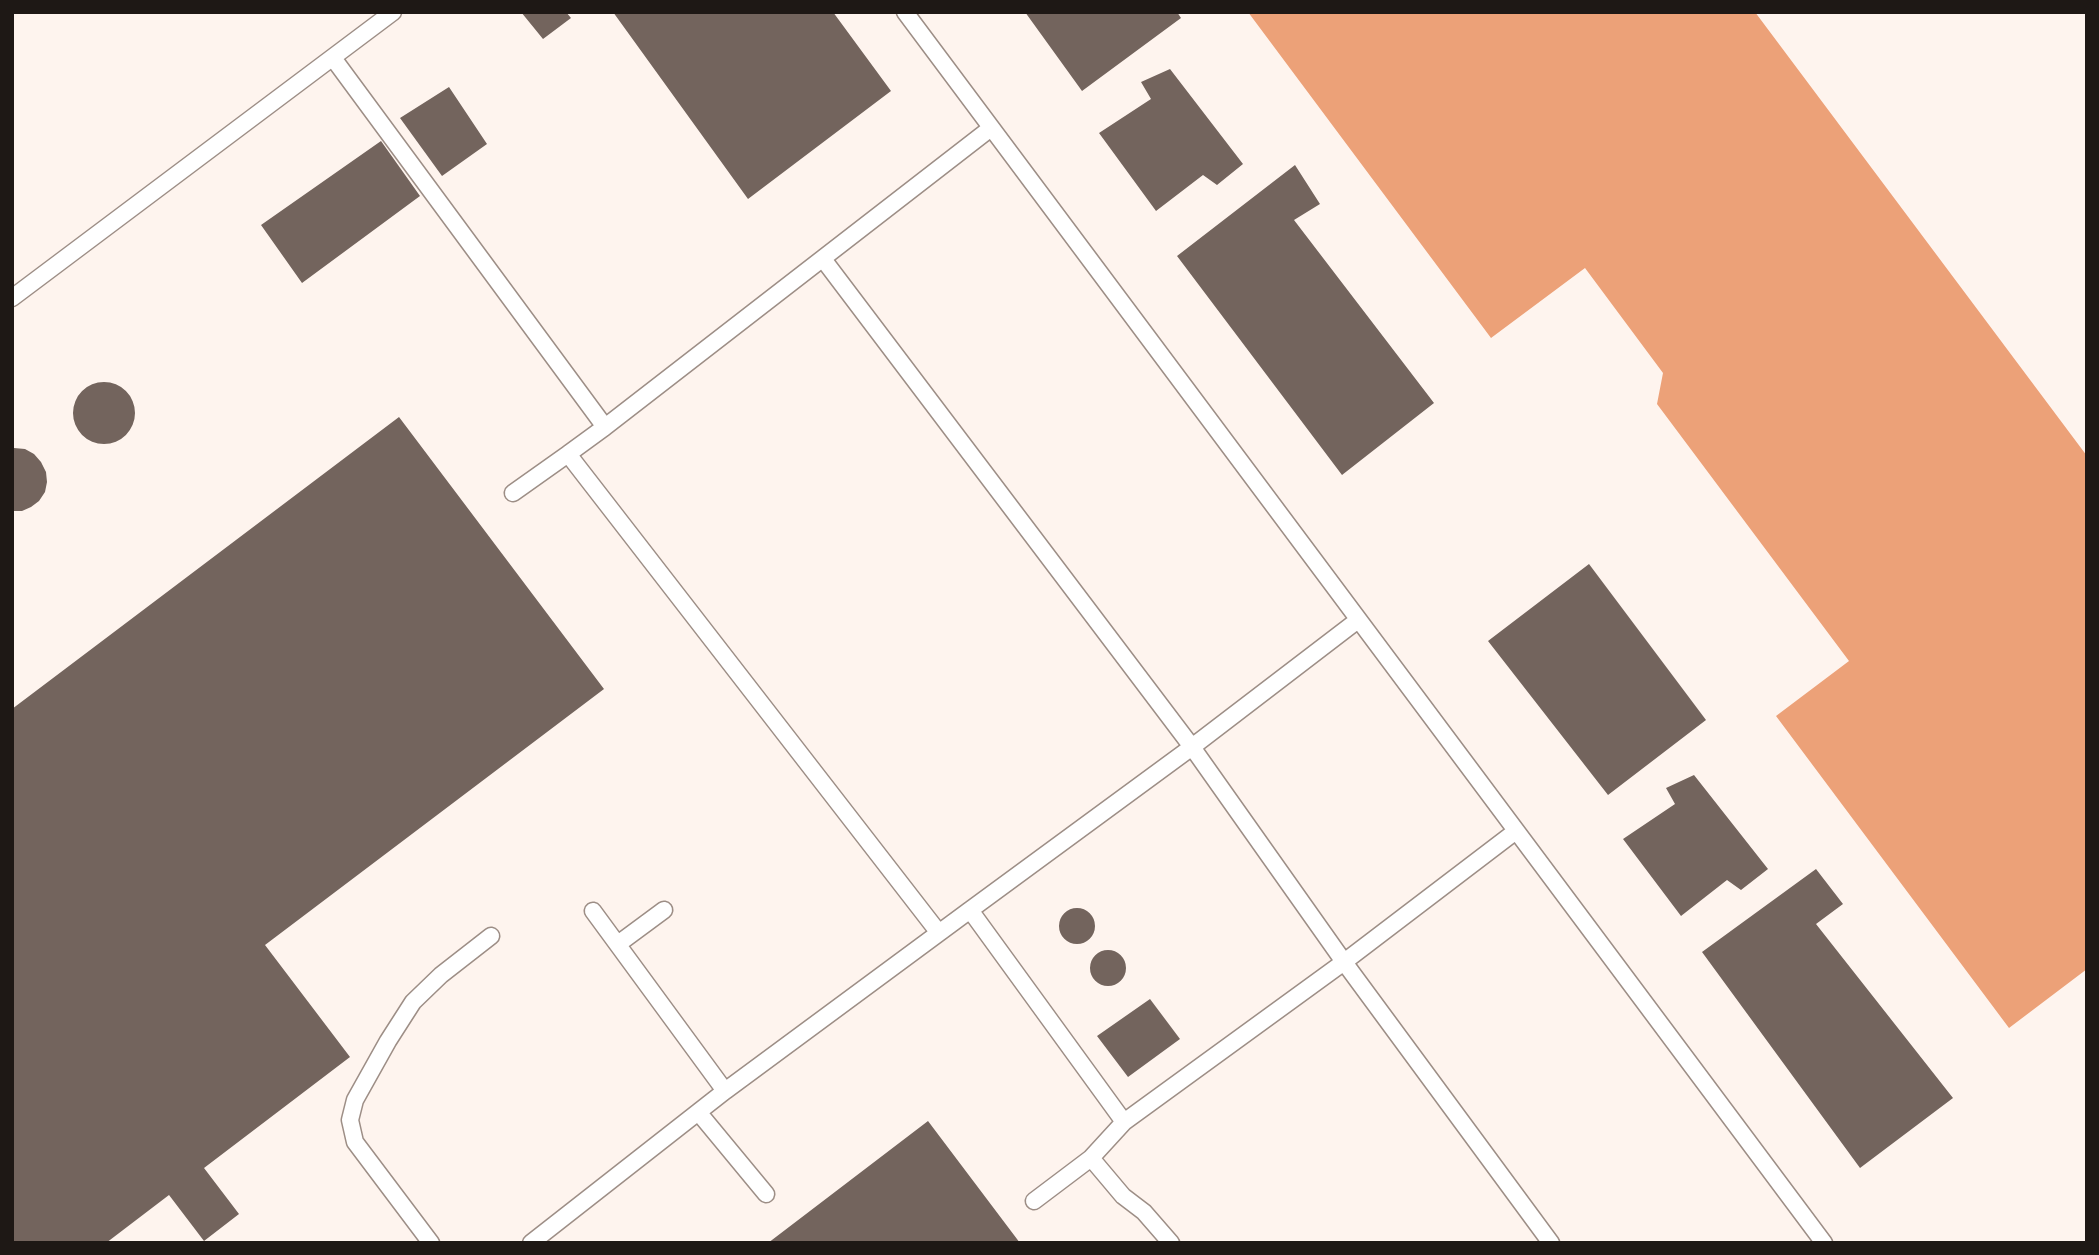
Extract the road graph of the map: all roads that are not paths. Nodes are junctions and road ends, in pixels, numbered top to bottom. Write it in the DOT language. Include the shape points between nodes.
graph roads {
  1 [pos="393,12"];
  2 [pos="905,12"];
  3 [pos="333,58"];
  4 [pos="991,128"];
  5 [pos="823,259"];
  6 [pos="12,298"];
  7 [pos="605,427"];
  8 [pos="568,454"];
  9 [pos="513,493"];
  10 [pos="1358,620"];
  11 [pos="1192,747"];
  12 [pos="1516,831"];
  13 [pos="664,910"];
  14 [pos="970,910"];
  15 [pos="593,911"];
  16 [pos="939,933"];
  17 [pos="491,936"];
  18 [pos="618,944"];
  19 [pos="1344,962"];
  20 [pos="725,1091"];
  21 [pos="699,1113"];
  22 [pos="1124,1122"];
  23 [pos="1091,1158"];
  24 [pos="766,1194"];
  25 [pos="1034,1201"];
  26 [pos="431,1243"];
  27 [pos="530,1243"];
  28 [pos="1171,1243"];
  29 [pos="1551,1243"];
  30 [pos="1824,1243"];
  1 -- 3 [label="lane"];
  2 -- 4 [label="lane"];
  3 -- 6 [label="lane"];
  3 -- 7 [label="lane"];
  4 -- 5 [label="lane"];
  4 -- 10 [label="lane"];
  5 -- 7 [label="lane"];
  5 -- 11 [label="lane"];
  7 -- 8 [label="lane"];
  8 -- 9 [label="lane"];
  8 -- 16 [label="lane"];
  10 -- 11 [label="lane"];
  10 -- 12 [label="lane"];
  11 -- 14 [label="lane"];
  11 -- 19 [label="lane"];
  12 -- 19 [label="lane"];
  12 -- 30 [label="lane"];
  13 -- 18 [label="lane"];
  14 -- 16 [label="lane"];
  14 -- 22 [label="lane"];
  15 -- 18 [label="lane"];
  16 -- 20 [label="lane"];
  17 -- 26 [label="lane" via="413,1002 355,1100 350,1120 355,1142"];
  18 -- 20 [label="lane"];
  19 -- 22 [label="lane"];
  19 -- 29 [label="lane"];
  20 -- 21 [label="lane"];
  21 -- 24 [label="lane"];
  21 -- 27 [label="lane"];
  22 -- 23 [label="lane"];
  23 -- 25 [label="lane"];
  23 -- 28 [label="lane"];
}
